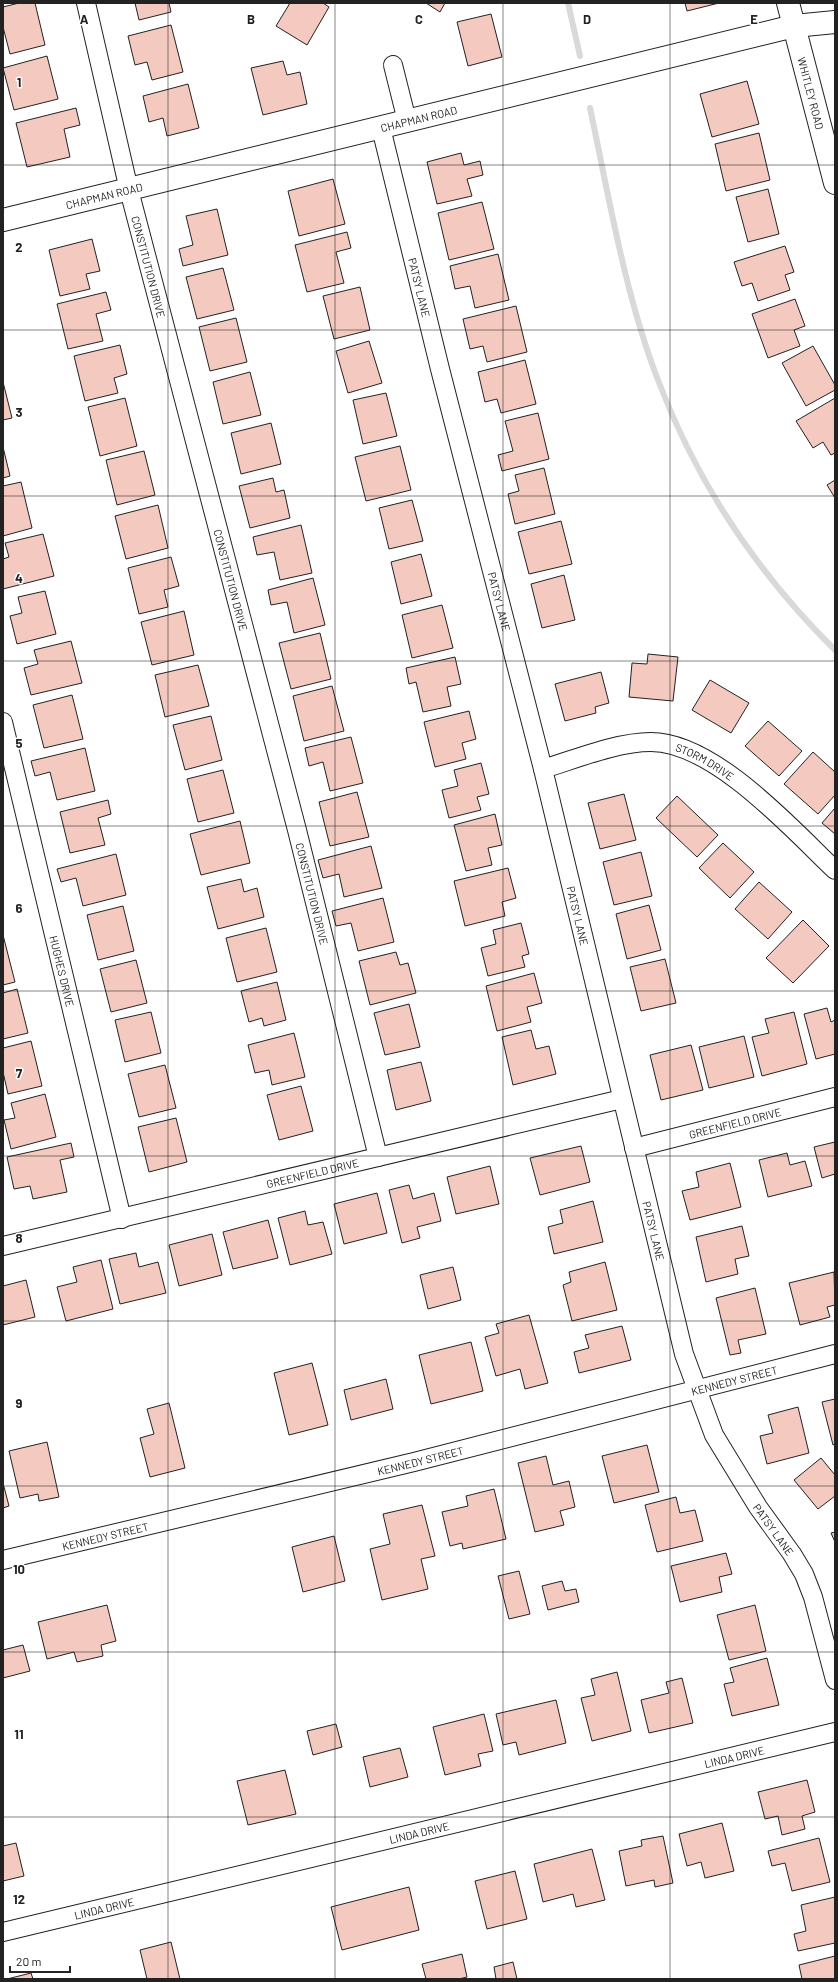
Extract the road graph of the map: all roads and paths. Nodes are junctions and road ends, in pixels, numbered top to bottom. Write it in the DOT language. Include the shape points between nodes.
graph roads {
  1 [pos="86,3"];
  2 [pos="788,3"];
  3 [pos="835,22"];
  4 [pos="794,26"];
  5 [pos="394,65"];
  6 [pos="408,121"];
  7 [pos="382,128"];
  8 [pos="835,183"];
  9 [pos="129,190"];
  10 [pos="3,220"];
  11 [pos="3,722"];
  12 [pos="543,769"];
  13 [pos="835,870"];
  14 [pos="835,1097"];
  15 [pos="622,1099"];
  16 [pos="634,1148"];
  17 [pos="378,1157"];
  18 [pos="122,1219"];
  19 [pos="3,1246"];
  20 [pos="835,1354"];
  21 [pos="697,1389"];
  22 [pos="3,1560"];
  23 [pos="828,1629"];
  24 [pos="835,1680"];
  25 [pos="835,1732"];
  26 [pos="3,1932"];
  1 -- 9 [label="street, CONSTITUTION DRIVE"];
  2 -- 4 [label="street, WHITLEY ROAD"];
  3 -- 4 [label="street, CHAPMAN ROAD"];
  4 -- 6 [label="street, CHAPMAN ROAD"];
  4 -- 8 [label="street, WHITLEY ROAD"];
  5 -- 6 [label="street"];
  6 -- 7 [label="street, CHAPMAN ROAD"];
  7 -- 9 [label="street, CHAPMAN ROAD"];
  7 -- 12 [label="street, PATSY LANE" via="442,377"];
  9 -- 10 [label="street, CHAPMAN ROAD"];
  9 -- 17 [label="street, CONSTITUTION DRIVE" via="297,830"];
  11 -- 18 [label="street, HUGHES DRIVE"];
  12 -- 13 [label="street, STORM DRIVE" via="623,745 652,742 678,747 708,760 762,800"];
  12 -- 15 [label="street, PATSY LANE"];
  14 -- 16 [label="street, GREENFIELD DRIVE"];
  15 -- 16 [label="street, PATSY LANE"];
  15 -- 17 [label="street, GREENFIELD DRIVE"];
  16 -- 21 [label="street, PATSY LANE" via="684,1354"];
  17 -- 18 [label="street, GREENFIELD DRIVE"];
  18 -- 19 [label="street, GREENFIELD DRIVE"];
  20 -- 21 [label="street, KENNEDY STREET"];
  21 -- 22 [label="street, KENNEDY STREET" via="414,1462"];
  21 -- 23 [label="street, PATSY LANE" via="714,1435 758,1507 804,1574"];
  23 -- 24 [label="street, PATSY LANE"];
  25 -- 26 [label="street, LINDA DRIVE"];
}
